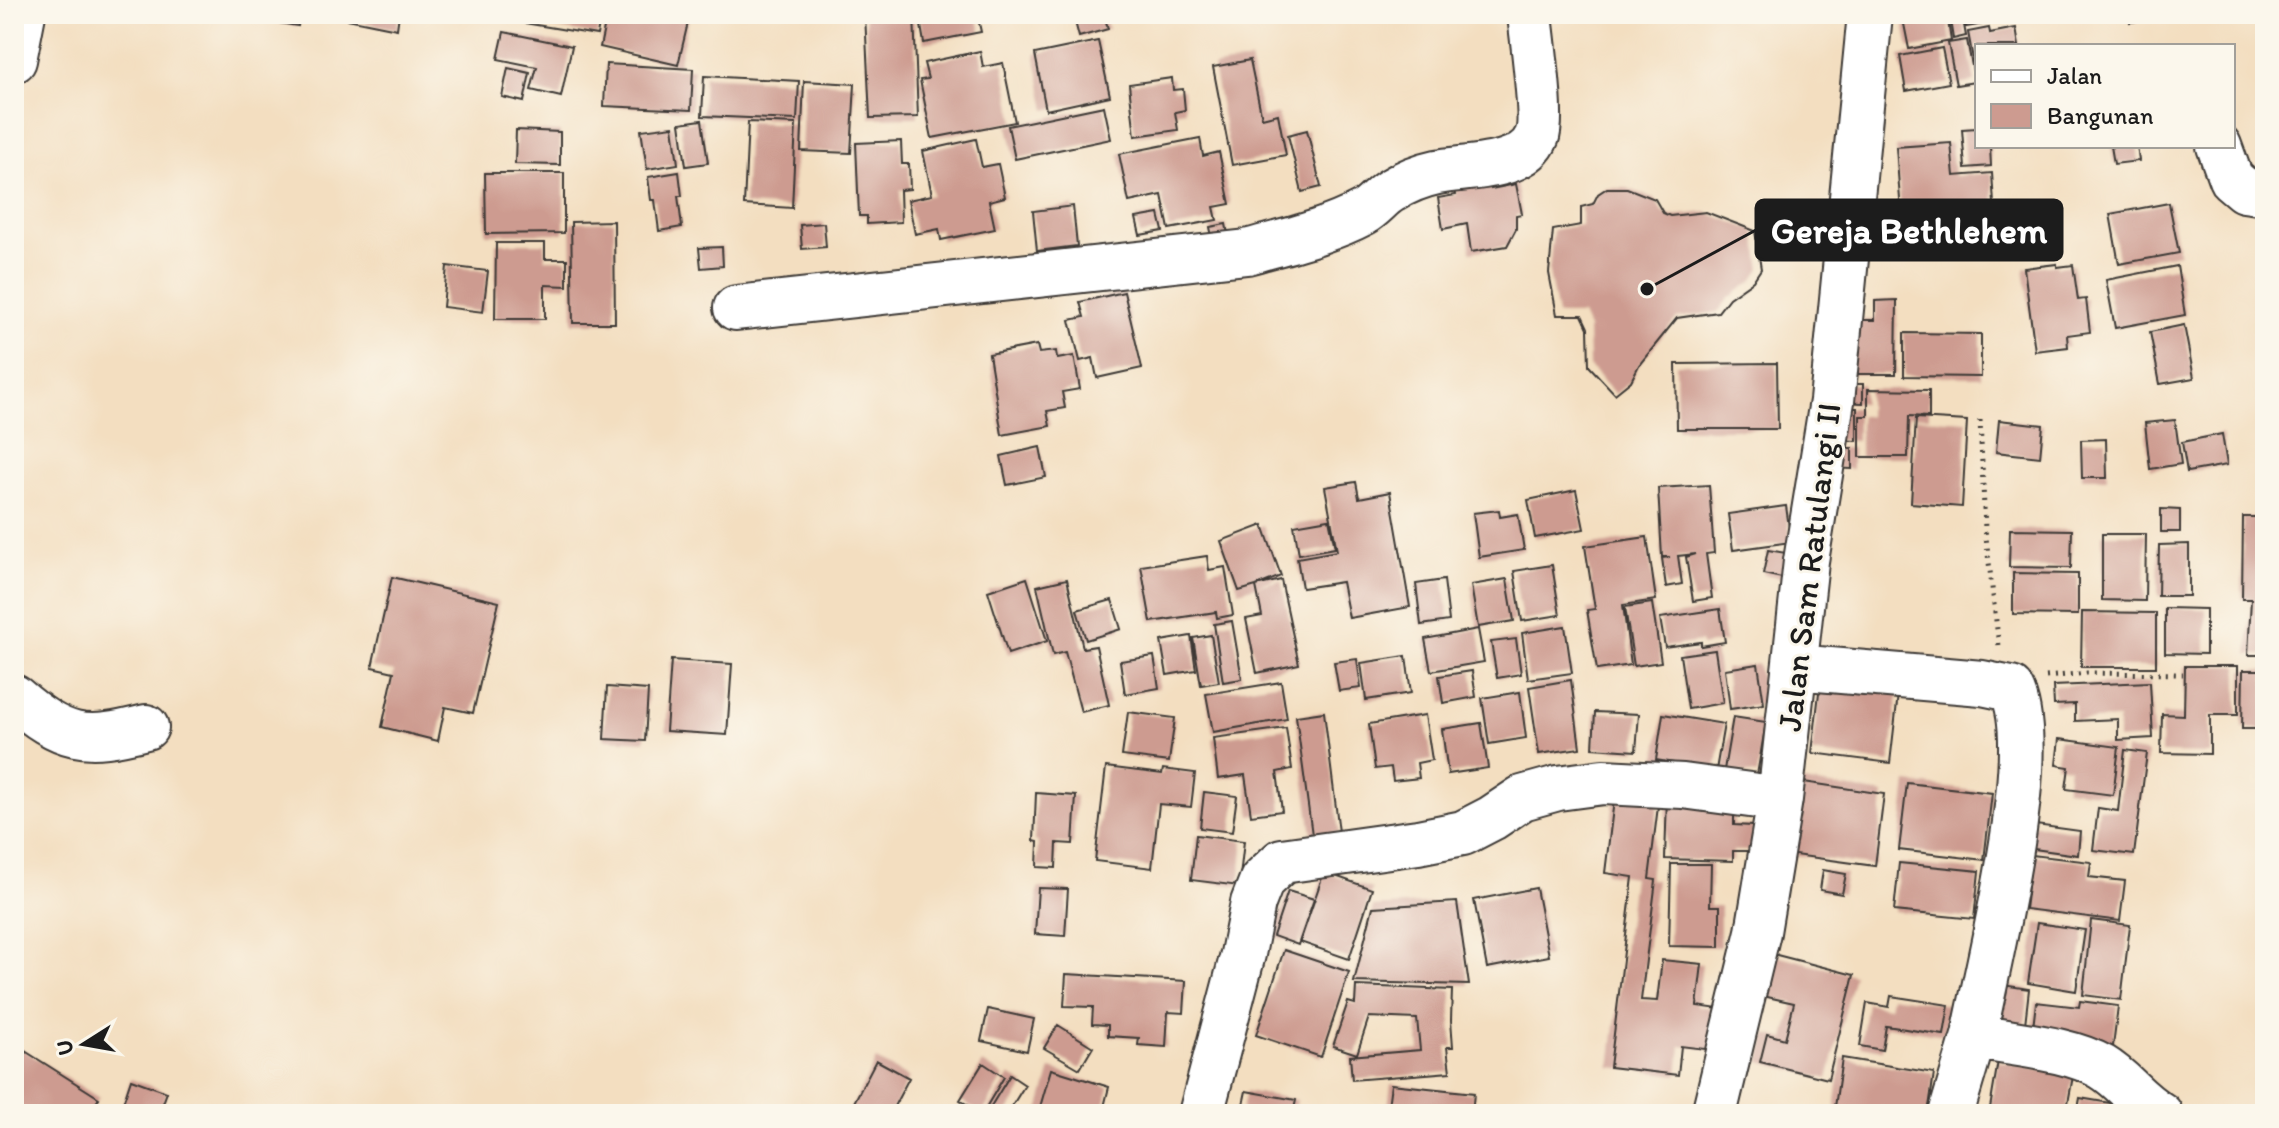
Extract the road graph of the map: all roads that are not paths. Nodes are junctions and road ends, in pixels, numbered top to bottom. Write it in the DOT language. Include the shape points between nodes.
graph roads {
  1 [pos="23,14"];
  2 [pos="1530,14"];
  3 [pos="1870,14"];
  4 [pos="14,60"];
  5 [pos="2220,148"];
  6 [pos="2265,193"];
  7 [pos="736,308"];
  8 [pos="1795,667"];
  9 [pos="14,697"];
  10 [pos="146,727"];
  11 [pos="1780,799"];
  12 [pos="1974,1036"];
  13 [pos="1201,1114"];
  14 [pos="1714,1114"];
  15 [pos="1951,1114"];
  16 [pos="2160,1114"];
  1 -- 4 [label="main road"];
  2 -- 7 [label="main road" via="1538,136 1526,151 1504,163 1420,177 1326,230 1247,252"];
  3 -- 8 [label="main road, Jalan Sam Ratulangi II" via="1832,401"];
  5 -- 6 [label="main road" via="2231,179 2244,190"];
  8 -- 11 [label="main road, Jalan Sam Ratulangi II"];
  8 -- 12 [label="main road" via="1982,683 2011,689 2017,701 2021,729 2015,827"];
  9 -- 10 [label="main road" via="35,715 76,736 108,737"];
  11 -- 13 [label="main road" via="1603,782 1522,798 1463,833 1282,861 1262,880 1253,903"];
  11 -- 14 [label="main road, Jalan Sam Ratulangi II" via="1758,932"];
  12 -- 15 [label="main road"];
  12 -- 16 [label="main road" via="2083,1058 2114,1075"];
}
